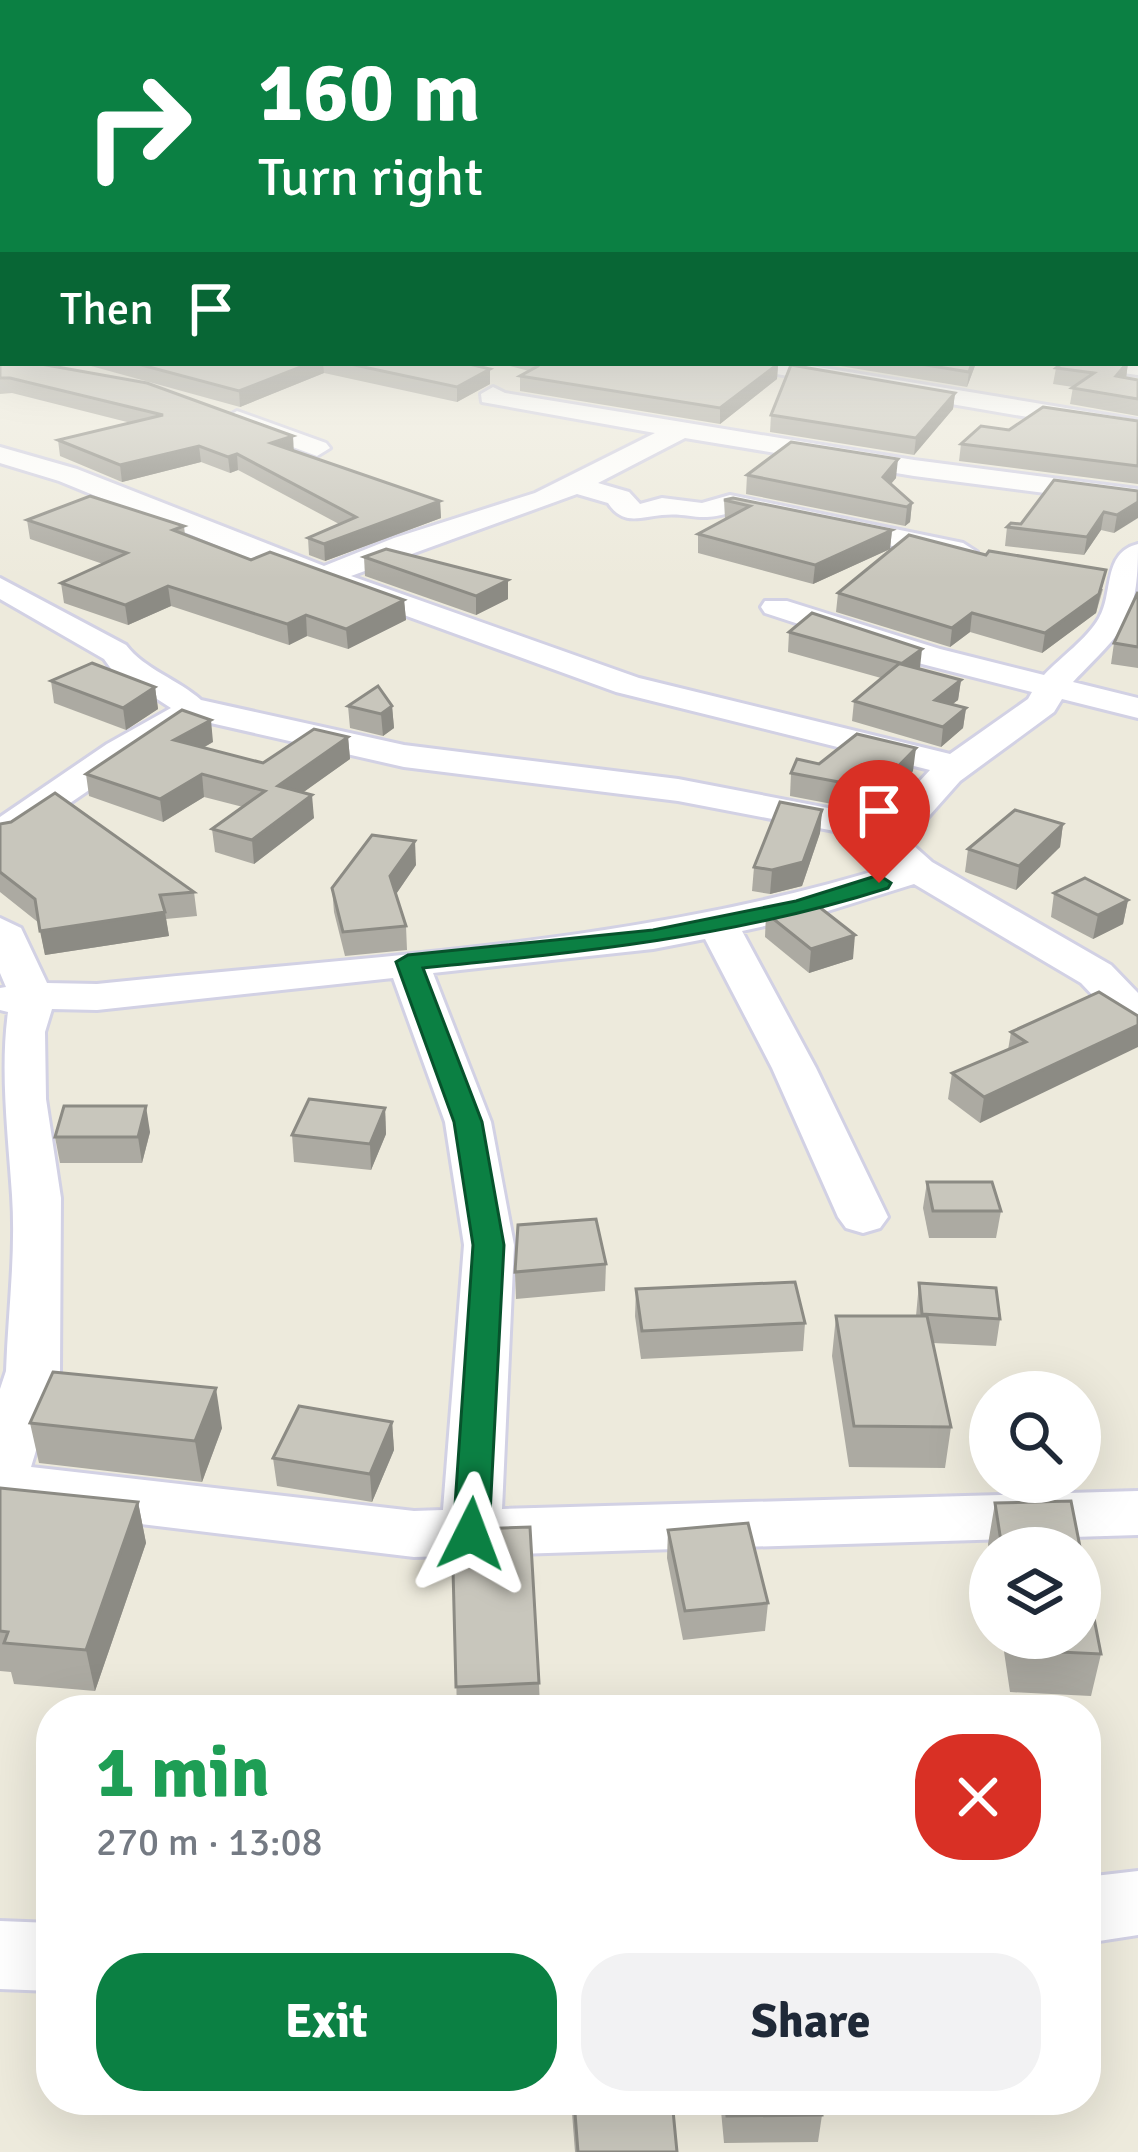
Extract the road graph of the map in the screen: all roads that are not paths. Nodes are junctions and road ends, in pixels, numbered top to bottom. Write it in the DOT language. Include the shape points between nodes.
graph roads {
  1 [pos="518,378"];
  2 [pos="844,378"];
  3 [pos="218,411"];
  4 [pos="1138,428"];
  5 [pos="677,432"];
  6 [pos="317,448"];
  7 [pos="0,455"];
  8 [pos="577,485"];
  9 [pos="1138,497"];
  10 [pos="989,557"];
  11 [pos="1122,566"];
  12 [pos="327,575"];
  13 [pos="0,587"];
  14 [pos="776,607"];
  15 [pos="1052,685"];
  16 [pos="190,708"];
  17 [pos="1138,708"];
  18 [pos="955,766"];
  19 [pos="894,832"];
  20 [pos="0,834"];
  21 [pos="919,870"];
  22 [pos="718,924"];
  23 [pos="0,930"];
  24 [pos="408,962"];
  25 [pos="18,998"];
  26 [pos="1138,1018"];
  27 [pos="863,1216"];
  28 [pos="0,1475"];
  29 [pos="0,1485"];
  30 [pos="1138,1514"];
  31 [pos="471,1534"];
  32 [pos="1138,1903"];
  33 [pos="1101,1908"];
  34 [pos="0,1955"];
  35 [pos="36,1957"];
  1 -- 5 [label="street" via="491,397"];
  2 -- 4 [label="street"];
  3 -- 6 [label="street"];
  5 -- 8 [label="street"];
  5 -- 9 [label="street"];
  7 -- 12 [label="street"];
  8 -- 10 [label="street" via="639,513 662,506 704,512 730,503"];
  8 -- 12 [label="street"];
  11 -- 15 [label="street" via="1114,620"];
  12 -- 18 [label="street" via="628,685"];
  13 -- 16 [label="street" via="115,652"];
  14 -- 15 [label="street"];
  15 -- 17 [label="street"];
  15 -- 18 [label="street" via="1042,705"];
  16 -- 19 [label="street" via="404,756 740,800"];
  16 -- 20 [label="street"];
  18 -- 19 [label="street"];
  19 -- 21 [label="street" via="895,850"];
  21 -- 22 [label="street" via="801,908"];
  21 -- 26 [label="street" via="1096,974"];
  22 -- 24 [label="street"];
  22 -- 27 [label="street"];
  23 -- 25 [label="street" via="11,938 23,985"];
  24 -- 25 [label="street" via="98,997"];
  24 -- 31 [label="street" via="468,1122 488,1245"];
  25 -- 28 [label="street" via="37,1198 32,1371"];
  29 -- 31 [label="street"];
  30 -- 31 [label="street"];
  32 -- 33 [label="street"];
  34 -- 35 [label="street"];
}
